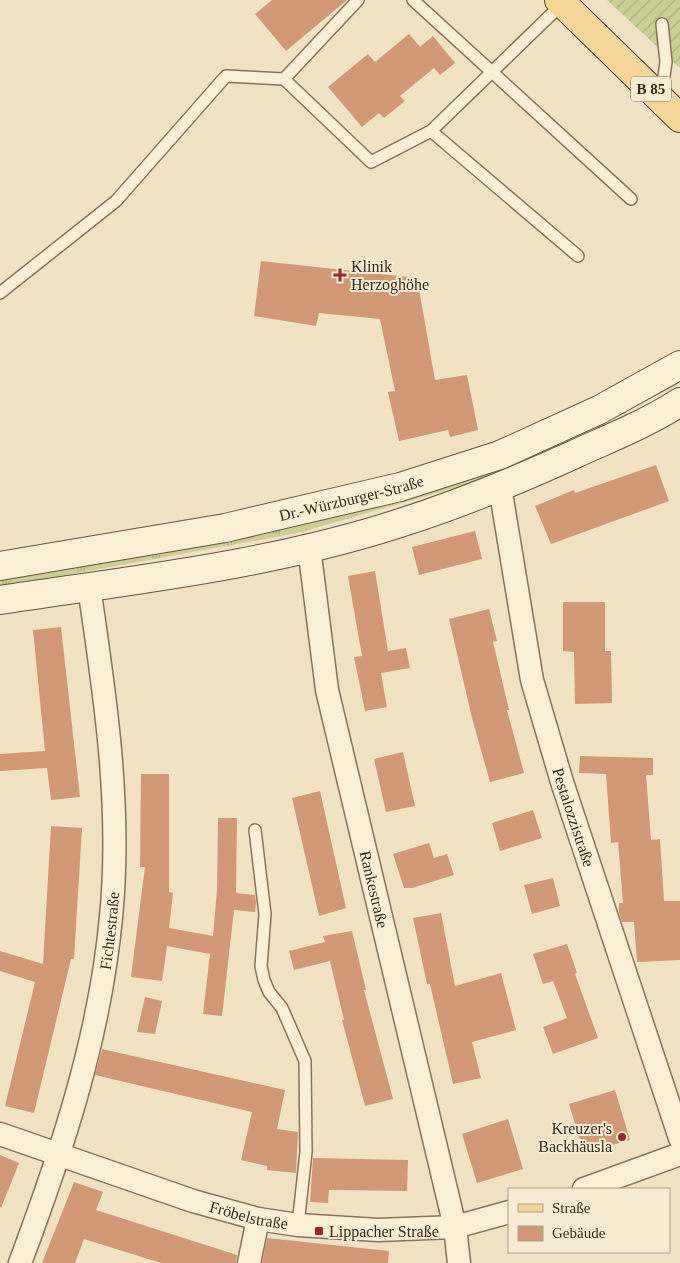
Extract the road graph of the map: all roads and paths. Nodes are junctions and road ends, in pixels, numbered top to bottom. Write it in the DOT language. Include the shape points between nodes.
graph roads {
  1 [pos="358,0"];
  2 [pos="413,0"];
  3 [pos="560,2"];
  4 [pos="662,24"];
  5 [pos="492,72"];
  6 [pos="284,79"];
  7 [pos="660,98"];
  8 [pos="680,118"];
  9 [pos="431,131"];
  10 [pos="631,199"];
  11 [pos="578,256"];
  12 [pos="0,293"];
  13 [pos="680,365"];
  14 [pos="674,408"];
  15 [pos="500,487"];
  16 [pos="309,547"];
  17 [pos="0,566"];
  18 [pos="89,587"];
  19 [pos="0,600"];
  20 [pos="255,830"];
  21 [pos="0,1134"];
  22 [pos="680,1138"];
  23 [pos="680,1154"];
  24 [pos="60,1155"];
  25 [pos="587,1188"];
  26 [pos="508,1212"];
  27 [pos="258,1219"];
  28 [pos="298,1225"];
  29 [pos="456,1228"];
  30 [pos="20,1263"];
  31 [pos="249,1263"];
  32 [pos="459,1263"];
  1 -- 6 [label="lane"];
  2 -- 5 [label="lane"];
  3 -- 5 [label="lane"];
  3 -- 7 [label="main road, B 85"];
  4 -- 7 [label="lane" via="666,62"];
  5 -- 9 [label="lane"];
  5 -- 10 [label="lane"];
  6 -- 9 [label="lane" via="371,162"];
  6 -- 12 [label="lane" via="226,76 116,201"];
  7 -- 8 [label="main road, B 85"];
  9 -- 11 [label="lane"];
  13 -- 17 [label="main road, Dr.-Würzburger-Straße" via="599,410 500,455 400,487 225,528"];
  14 -- 15 [label="main road, Dr.-Würzburger-Straße"];
  15 -- 16 [label="main road, Dr.-Würzburger-Straße" via="399,523"];
  15 -- 22 [label="street, Pestalozzistraße" via="532,680 562,782"];
  16 -- 18 [label="main road, Dr.-Würzburger-Straße" via="224,565"];
  16 -- 29 [label="street, Rankestraße" via="327,690"];
  18 -- 19 [label="main road, Dr.-Würzburger-Straße"];
  18 -- 24 [label="street, Fichtestraße" via="111,760 111,916 104,977 88,1054"];
  20 -- 28 [label="lane" via="266,914 260,966 269,992 282,1008 305,1061 306,1152"];
  21 -- 24 [label="street, Fröbelstraße"];
  23 -- 25 [label="street"];
  24 -- 27 [label="street, Fröbelstraße" via="193,1201"];
  24 -- 30 [label="street, Fichtestraße"];
  26 -- 29 [label="street, Fröbelstraße"];
  27 -- 28 [label="street, Fröbelstraße"];
  27 -- 31 [label="street"];
  28 -- 29 [label="street, Fröbelstraße" via="378,1230"];
  29 -- 32 [label="street, Rankestraße"];
}
